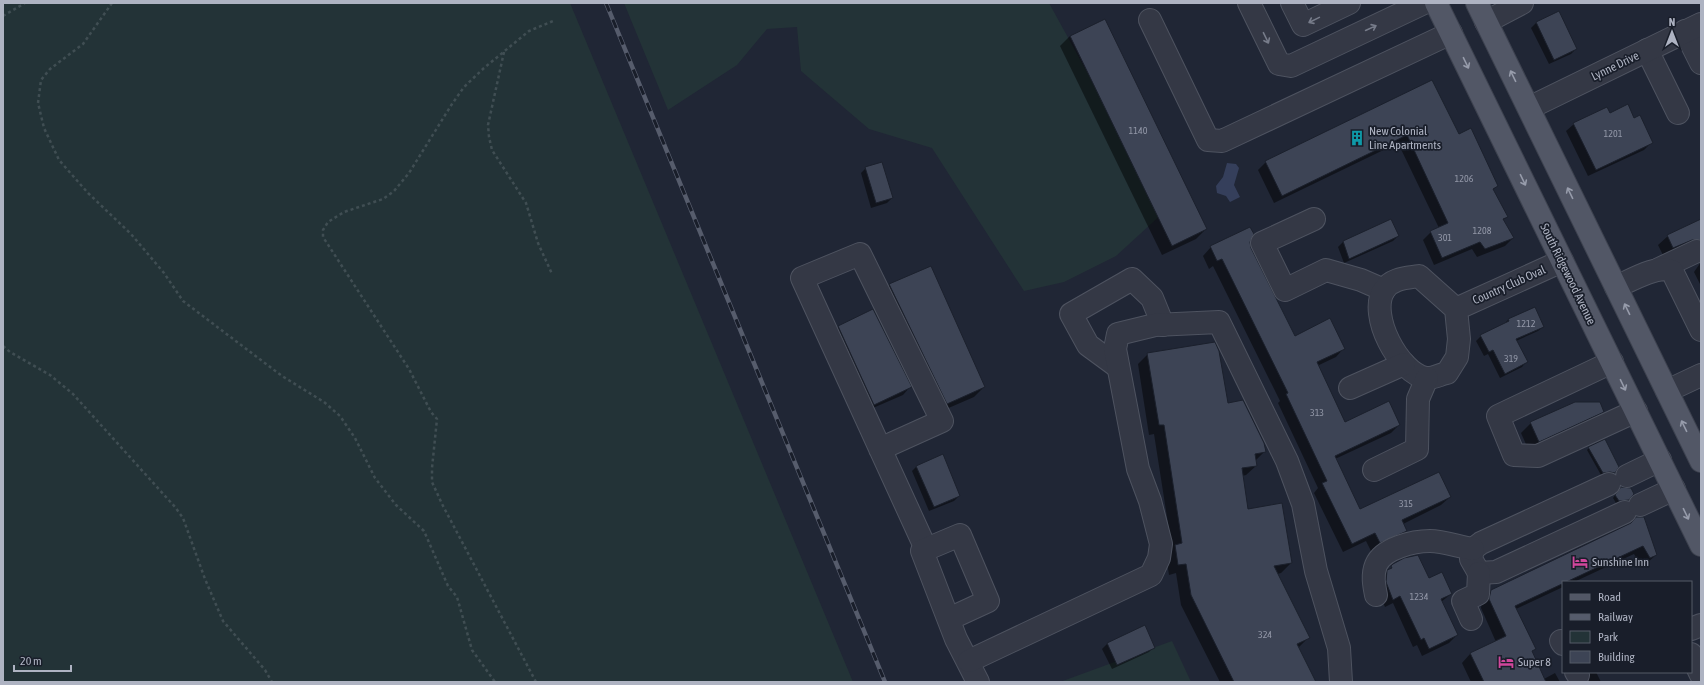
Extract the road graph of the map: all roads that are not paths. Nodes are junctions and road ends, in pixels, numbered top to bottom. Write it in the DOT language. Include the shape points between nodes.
graph roads {
  1 [pos="1249,3"];
  2 [pos="1292,3"];
  3 [pos="1348,3"];
  4 [pos="1424,3"];
  5 [pos="1436,3"];
  6 [pos="1522,3"];
  7 [pos="1481,12"];
  8 [pos="1150,20"];
  9 [pos="1693,27"];
  10 [pos="1451,33"];
  11 [pos="1647,50"];
  12 [pos="1701,63"];
  13 [pos="1529,108"];
  14 [pos="1678,113"];
  15 [pos="1314,218"];
  16 [pos="1697,251"];
  17 [pos="1562,261"];
  18 [pos="1659,269"];
  19 [pos="1616,287"];
  20 [pos="1384,290"];
  21 [pos="1456,309"];
  22 [pos="1163,325"];
  23 [pos="1701,330"];
  24 [pos="1612,362"];
  25 [pos="1404,364"];
  26 [pos="1118,367"];
  27 [pos="1701,374"];
  28 [pos="1427,378"];
  29 [pos="1350,388"];
  30 [pos="1667,391"];
  31 [pos="1636,411"];
  32 [pos="880,449"];
  33 [pos="1660,460"];
  34 [pos="1701,461"];
  35 [pos="1374,470"];
  36 [pos="1674,489"];
  37 [pos="1701,545"];
  38 [pos="1473,549"];
  39 [pos="926,550"];
  40 [pos="1479,573"];
  41 [pos="1376,595"];
  42 [pos="949,618"];
  43 [pos="1471,618"];
  44 [pos="1701,624"];
  45 [pos="1692,628"];
  46 [pos="1692,656"];
  47 [pos="968,661"];
  48 [pos="1701,675"];
  49 [pos="978,682"];
  50 [pos="1341,682"];
  1 -- 4 [label="street, one-way" via="1279,64 1291,66"];
  3 -- 2 [label="street, one-way" via="1303,26"];
  5 -- 10 [label="main road, South Ridgewood Avenue"];
  6 -- 7 [label="street"];
  13 -- 7 [label="main road, one-way"];
  8 -- 10 [label="street" via="1208,140 1222,141"];
  9 -- 11 [label="street, Lynne Drive"];
  9 -- 12 [label="street"];
  10 -- 17 [label="main road, South Ridgewood Avenue, one-way"];
  11 -- 13 [label="street, Lynne Drive"];
  11 -- 14 [label="street"];
  19 -- 13 [label="main road, one-way"];
  15 -- 20 [label="street" via="1262,243 1285,290 1326,270"];
  16 -- 18 [label="street"];
  17 -- 21 [label="street, Country Club Oval"];
  17 -- 24 [label="main road, South Ridgewood Avenue"];
  18 -- 19 [label="street"];
  18 -- 23 [label="street" via="1667,268 1672,271"];
  30 -- 19 [label="main road, one-way"];
  20 -- 21 [label="street" via="1397,279 1419,276"];
  20 -- 25 [label="street" via="1379,306 1381,326"];
  21 -- 28 [label="street" via="1459,339 1457,357 1447,373"];
  22 -- 26 [label="street" via="1118,334 1115,349"];
  22 -- 26 [label="street" via="1152,298 1132,279 1072,314 1088,345"];
  22 -- 50 [label="street" via="1219,322 1287,461 1303,504 1316,571 1339,648"];
  24 -- 31 [label="main road, South Ridgewood Avenue, one-way"];
  24 -- 31 [label="street" via="1498,416 1514,455 1538,456"];
  25 -- 28 [label="street" via="1409,370"];
  25 -- 29 [label="street"];
  26 -- 47 [label="street" via="1138,469 1150,501 1161,544 1159,558 1151,575"];
  27 -- 30 [label="street"];
  28 -- 35 [label="street" via="1418,399 1417,449"];
  34 -- 30 [label="main road, one-way"];
  31 -- 33 [label="main road, South Ridgewood Avenue"];
  32 -- 32 [label="street" via="802,278 860,254 942,421"];
  32 -- 39 [label="street"];
  33 -- 36 [label="main road, South Ridgewood Avenue"];
  33 -- 38 [label="street" via="1481,542"];
  36 -- 37 [label="main road, South Ridgewood Avenue, one-way"];
  36 -- 40 [label="street" via="1496,572"];
  38 -- 40 [label="street" via="1472,559"];
  38 -- 41 [label="street" via="1431,541 1409,544 1386,554 1377,564 1374,578"];
  39 -- 42 [label="street" via="922,551"];
  39 -- 42 [label="street" via="960,535 988,601"];
  40 -- 43 [label="street" via="1478,594 1463,601"];
  42 -- 47 [label="street" via="956,639"];
  44 -- 45 [label="street"];
  46 -- 48 [label="street"];
  47 -- 49 [label="street"];
}
